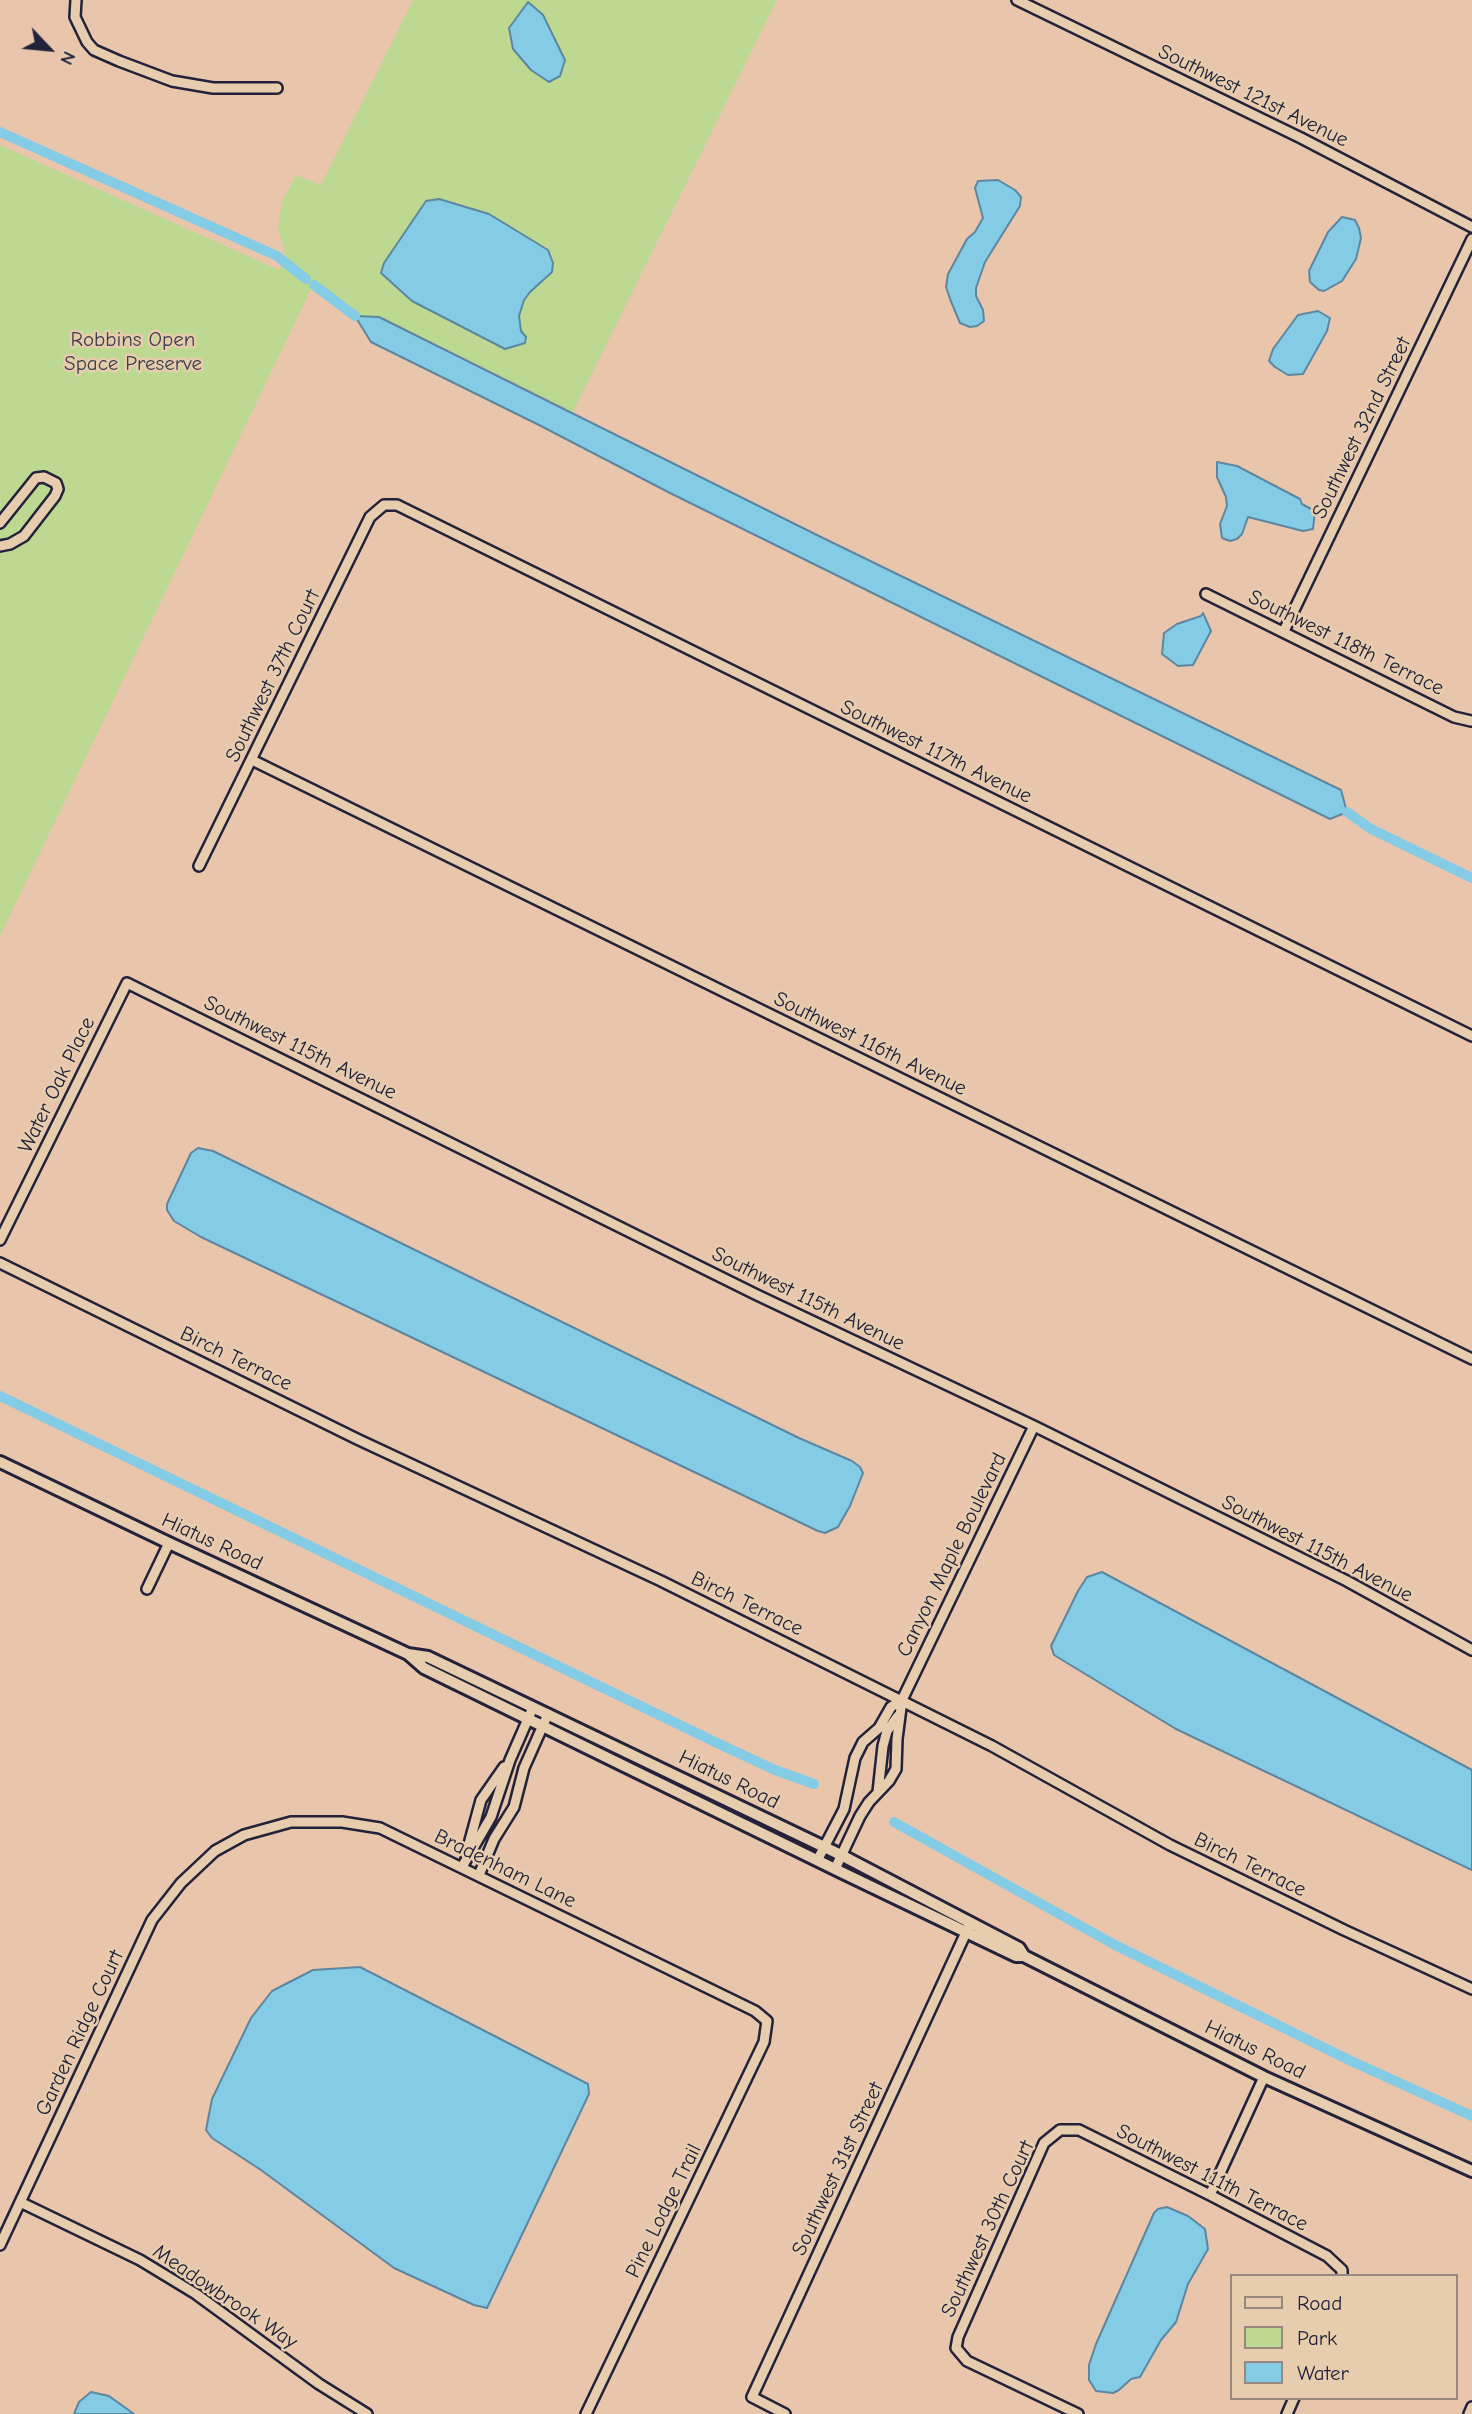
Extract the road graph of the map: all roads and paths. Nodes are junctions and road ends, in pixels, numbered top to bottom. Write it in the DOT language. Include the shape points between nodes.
graph roads {
  1 [pos="76,0"];
  2 [pos="1017,0"];
  3 [pos="276,88"];
  4 [pos="1472,227"];
  5 [pos="1472,239"];
  6 [pos="384,505"];
  7 [pos="0,523"];
  8 [pos="0,546"];
  9 [pos="1206,594"];
  10 [pos="1284,631"];
  11 [pos="1472,720"];
  12 [pos="252,760"];
  13 [pos="199,866"];
  14 [pos="127,983"];
  15 [pos="1472,1036"];
  16 [pos="0,1240"];
  17 [pos="0,1263"];
  18 [pos="1472,1359"];
  19 [pos="1034,1426"];
  20 [pos="0,1462"];
  21 [pos="169,1543"];
  22 [pos="147,1589"];
  23 [pos="1472,1650"];
  24 [pos="902,1700"];
  25 [pos="531,1713"];
  26 [pos="900,1714"];
  27 [pos="545,1720"];
  28 [pos="863,1742"];
  29 [pos="883,1746"];
  30 [pos="510,1760"];
  31 [pos="878,1794"];
  32 [pos="479,1810"];
  33 [pos="492,1814"];
  34 [pos="506,1820"];
  35 [pos="824,1847"];
  36 [pos="215,1852"];
  37 [pos="841,1855"];
  38 [pos="818,1859"];
  39 [pos="463,1867"];
  40 [pos="835,1868"];
  41 [pos="479,1875"];
  42 [pos="968,1926"];
  43 [pos="1472,1989"];
  44 [pos="767,2021"];
  45 [pos="1264,2077"];
  46 [pos="1060,2130"];
  47 [pos="1472,2171"];
  48 [pos="1210,2194"];
  49 [pos="20,2202"];
  50 [pos="0,2245"];
  51 [pos="1342,2273"];
  52 [pos="1472,2407"];
  53 [pos="367,2414"];
  54 [pos="586,2414"];
  55 [pos="785,2414"];
  56 [pos="1078,2414"];
  57 [pos="1469,2414"];
  1 -- 3 [label="street" via="75,18 94,50 172,81 213,88"];
  2 -- 4 [label="street, Southwest 121st Avenue"];
  5 -- 10 [label="street, Southwest 32nd Street"];
  6 -- 12 [label="street, Southwest 37th Court" via="370,517"];
  6 -- 15 [label="street, Southwest 117th Avenue" via="397,505"];
  7 -- 8 [label="street" via="36,478 56,483 55,496 24,536"];
  9 -- 10 [label="street, Southwest 118th Terrace"];
  10 -- 11 [label="street, Southwest 118th Terrace" via="1454,717"];
  12 -- 13 [label="street, Southwest 37th Court"];
  12 -- 18 [label="street, Southwest 116th Avenue"];
  14 -- 16 [label="street, Water Oak Place"];
  14 -- 19 [label="street, Southwest 115th Avenue" via="720,1277"];
  17 -- 24 [label="street, Birch Terrace"];
  19 -- 23 [label="street, Southwest 115th Avenue" via="1347,1581"];
  19 -- 24 [label="street, Canyon Maple Boulevard"];
  20 -- 21 [label="street, Hiatus Road"];
  21 -- 22 [label="street"];
  21 -- 25 [label="street, Hiatus Road" via="408,1654 428,1657"];
  24 -- 26 [label="street, Canyon Maple Boulevard"];
  24 -- 28 [label="street, Canyon Maple Boulevard"];
  24 -- 43 [label="street, Birch Terrace" via="1170,1845"];
  25 -- 27 [label="street, Hiatus Road"];
  25 -- 30 [label="street"];
  26 -- 29 [label="street, Canyon Maple Boulevard" via="887,1731"];
  26 -- 31 [label="street, Canyon Maple Boulevard" via="896,1769"];
  27 -- 34 [label="street"];
  27 -- 35 [label="street, Hiatus Road"];
  27 -- 38 [label="street, Hiatus Road"];
  28 -- 29 [label="street"];
  28 -- 35 [label="street, Canyon Maple Boulevard" via="844,1809"];
  29 -- 31 [label="street, Canyon Maple Boulevard"];
  30 -- 32 [label="street" via="492,1781"];
  30 -- 33 [label="street"];
  31 -- 37 [label="street, Canyon Maple Boulevard" via="860,1816"];
  32 -- 33 [label="street"];
  32 -- 39 [label="street"];
  33 -- 34 [label="street"];
  33 -- 39 [label="street"];
  34 -- 41 [label="street"];
  35 -- 37 [label="street, Hiatus Road"];
  35 -- 38 [label="street, Canyon Maple Boulevard"];
  36 -- 39 [label="street, Bradenham Lane" via="244,1835 291,1822 342,1822 380,1828"];
  36 -- 49 [label="street, Garden Ridge Court" via="181,1883 152,1920"];
  37 -- 40 [label="street, Canyon Maple Boulevard"];
  37 -- 42 [label="street, Hiatus Road"];
  38 -- 40 [label="street, Hiatus Road"];
  39 -- 41 [label="street, Bradenham Lane"];
  40 -- 42 [label="street, Hiatus Road"];
  41 -- 44 [label="street, Bradenham Lane"];
  42 -- 45 [label="street, Hiatus Road" via="1019,1948 1024,1956"];
  42 -- 55 [label="street, Southwest 31st Street" via="752,2397"];
  44 -- 54 [label="street, Pine Lodge Trail" via="765,2042"];
  45 -- 47 [label="street, Hiatus Road"];
  45 -- 48 [label="street"];
  46 -- 48 [label="street, Southwest 111th Terrace" via="1079,2130"];
  46 -- 56 [label="street, Southwest 30th Court" via="1044,2143 956,2348 967,2361"];
  48 -- 51 [label="street, Southwest 111th Terrace" via="1327,2256"];
  49 -- 50 [label="street, Garden Ridge Court"];
  49 -- 53 [label="street, Meadowbrook Way" via="141,2260 197,2294"];
  52 -- 57 [label="street"];
}
